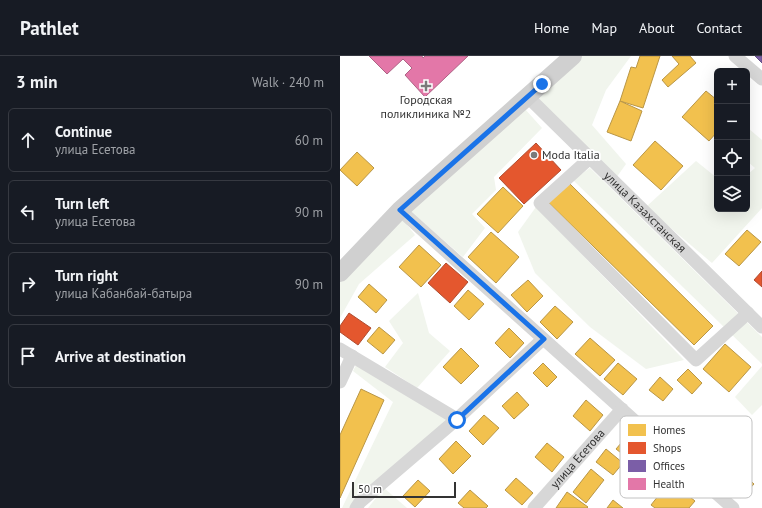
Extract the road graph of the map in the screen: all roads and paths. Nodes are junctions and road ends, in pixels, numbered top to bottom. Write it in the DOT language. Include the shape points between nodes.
graph roads {
  1 [pos="573,56"];
  2 [pos="736,56"];
  3 [pos="762,79"];
  4 [pos="528,97"];
  5 [pos="590,158"];
  6 [pos="400,210"];
  7 [pos="340,273"];
  8 [pos="748,313"];
  9 [pos="762,327"];
  10 [pos="544,339"];
  11 [pos="340,349"];
  12 [pos="352,356"];
  13 [pos="340,382"];
  14 [pos="622,409"];
  15 [pos="630,416"];
  16 [pos="457,420"];
  17 [pos="722,498"];
  18 [pos="356,508"];
  19 [pos="534,508"];
  20 [pos="733,508"];
  1 -- 4 [label="main road"];
  2 -- 3 [label="street"];
  4 -- 5 [label="street, улица Казахстанская"];
  4 -- 6 [label="main road"];
  5 -- 8 [label="street, улица Казахстанская"];
  5 -- 8 [label="street" via="540,203 696,360"];
  6 -- 7 [label="main road"];
  6 -- 10 [label="street"];
  8 -- 9 [label="street, улица Казахстанская"];
  10 -- 14 [label="street"];
  10 -- 16 [label="street"];
  11 -- 12 [label="street"];
  12 -- 13 [label="street"];
  12 -- 16 [label="street"];
  14 -- 15 [label="street"];
  14 -- 19 [label="street, улица Есетова"];
  16 -- 18 [label="street"];
  17 -- 20 [label="street"];
}
